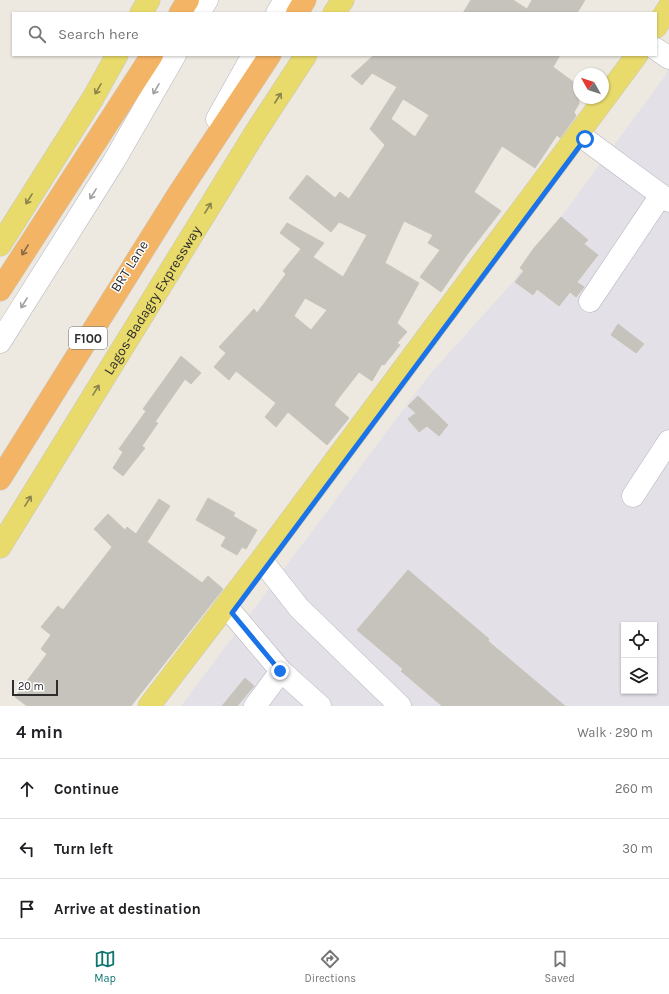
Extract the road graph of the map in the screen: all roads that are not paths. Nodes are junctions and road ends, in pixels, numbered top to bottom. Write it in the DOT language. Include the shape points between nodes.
graph roads {
  1 [pos="149,0"];
  2 [pos="188,0"];
  3 [pos="207,0"];
  4 [pos="305,0"];
  5 [pos="343,0"];
  6 [pos="669,7"];
  7 [pos="284,9"];
  8 [pos="142,12"];
  9 [pos="181,12"];
  10 [pos="201,12"];
  11 [pos="335,12"];
  12 [pos="657,25"];
  13 [pos="669,25"];
  14 [pos="657,43"];
  15 [pos="657,50"];
  16 [pos="116,56"];
  17 [pos="151,56"];
  18 [pos="174,56"];
  19 [pos="252,56"];
  20 [pos="269,56"];
  21 [pos="305,56"];
  22 [pos="636,56"];
  23 [pos="647,56"];
  24 [pos="669,58"];
  25 [pos="585,139"];
  26 [pos="665,198"];
  27 [pos="0,245"];
  28 [pos="0,290"];
  29 [pos="590,301"];
  30 [pos="0,342"];
  31 [pos="669,441"];
  32 [pos="0,475"];
  33 [pos="0,480"];
  34 [pos="633,496"];
  35 [pos="0,547"];
  36 [pos="267,567"];
  37 [pos="232,613"];
  38 [pos="280,671"];
  39 [pos="149,706"];
  40 [pos="161,706"];
  41 [pos="255,706"];
  42 [pos="320,706"];
  43 [pos="400,706"];
  1 -- 8 [label="main road"];
  2 -- 9 [label="highway"];
  3 -- 10 [label="lane"];
  4 -- 7 [label="highway"];
  5 -- 11 [label="main road"];
  6 -- 12 [label="main road"];
  13 -- 14 [label="main road"];
  15 -- 24 [label="lane"];
  16 -- 27 [label="main road, one-way" via="93,98"];
  17 -- 28 [label="highway, one-way"];
  18 -- 30 [label="lane, one-way" via="114,160"];
  19 -- 32 [label="lane, BRT Lane" via="175,192"];
  20 -- 33 [label="highway, F100" via="177,196"];
  35 -- 21 [label="main road, Lagos-Badagry Expressway, one-way" via="255,133"];
  22 -- 39 [label="main road" via="266,554"];
  23 -- 25 [label="main road"];
  25 -- 26 [label="lane"];
  25 -- 36 [label="main road"];
  26 -- 29 [label="lane"];
  31 -- 34 [label="lane"];
  36 -- 37 [label="main road"];
  36 -- 43 [label="lane" via="299,608"];
  37 -- 38 [label="lane"];
  37 -- 40 [label="main road"];
  38 -- 41 [label="lane"];
  38 -- 42 [label="lane"];
}
